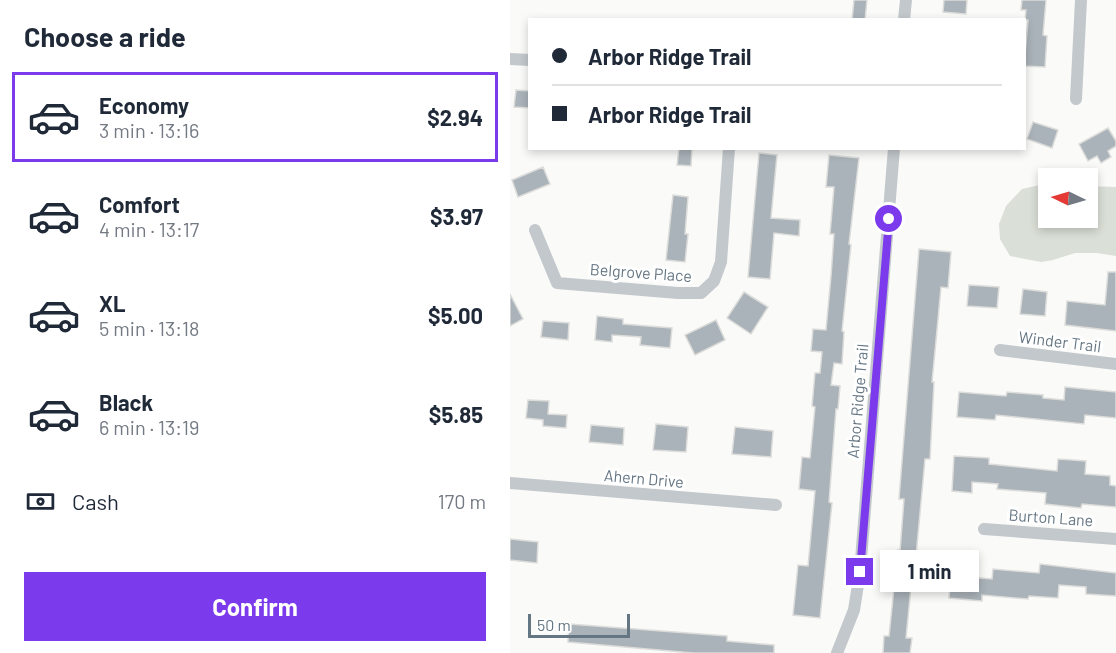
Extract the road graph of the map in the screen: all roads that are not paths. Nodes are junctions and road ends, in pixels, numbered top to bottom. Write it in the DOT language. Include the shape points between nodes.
graph roads {
  1 [pos="906,0"];
  2 [pos="1082,0"];
  3 [pos="904,18"];
  4 [pos="510,59"];
  5 [pos="528,60"];
  6 [pos="1076,99"];
  7 [pos="729,150"];
  8 [pos="894,150"];
  9 [pos="536,230"];
  10 [pos="1000,350"];
  11 [pos="1116,364"];
  12 [pos="510,483"];
  13 [pos="776,505"];
  14 [pos="984,529"];
  15 [pos="1116,539"];
  16 [pos="837,653"];
  1 -- 3 [label="street"];
  2 -- 6 [label="street"];
  4 -- 5 [label="street"];
  7 -- 9 [label="street, Belgrove Place" via="721,262 714,281 701,292 556,283"];
  8 -- 16 [label="street, Arbor Ridge Trail" via="860,572 854,610"];
  10 -- 11 [label="street, Winder Trail"];
  12 -- 13 [label="street, Ahern Drive"];
  14 -- 15 [label="street, Burton Lane"];
}
